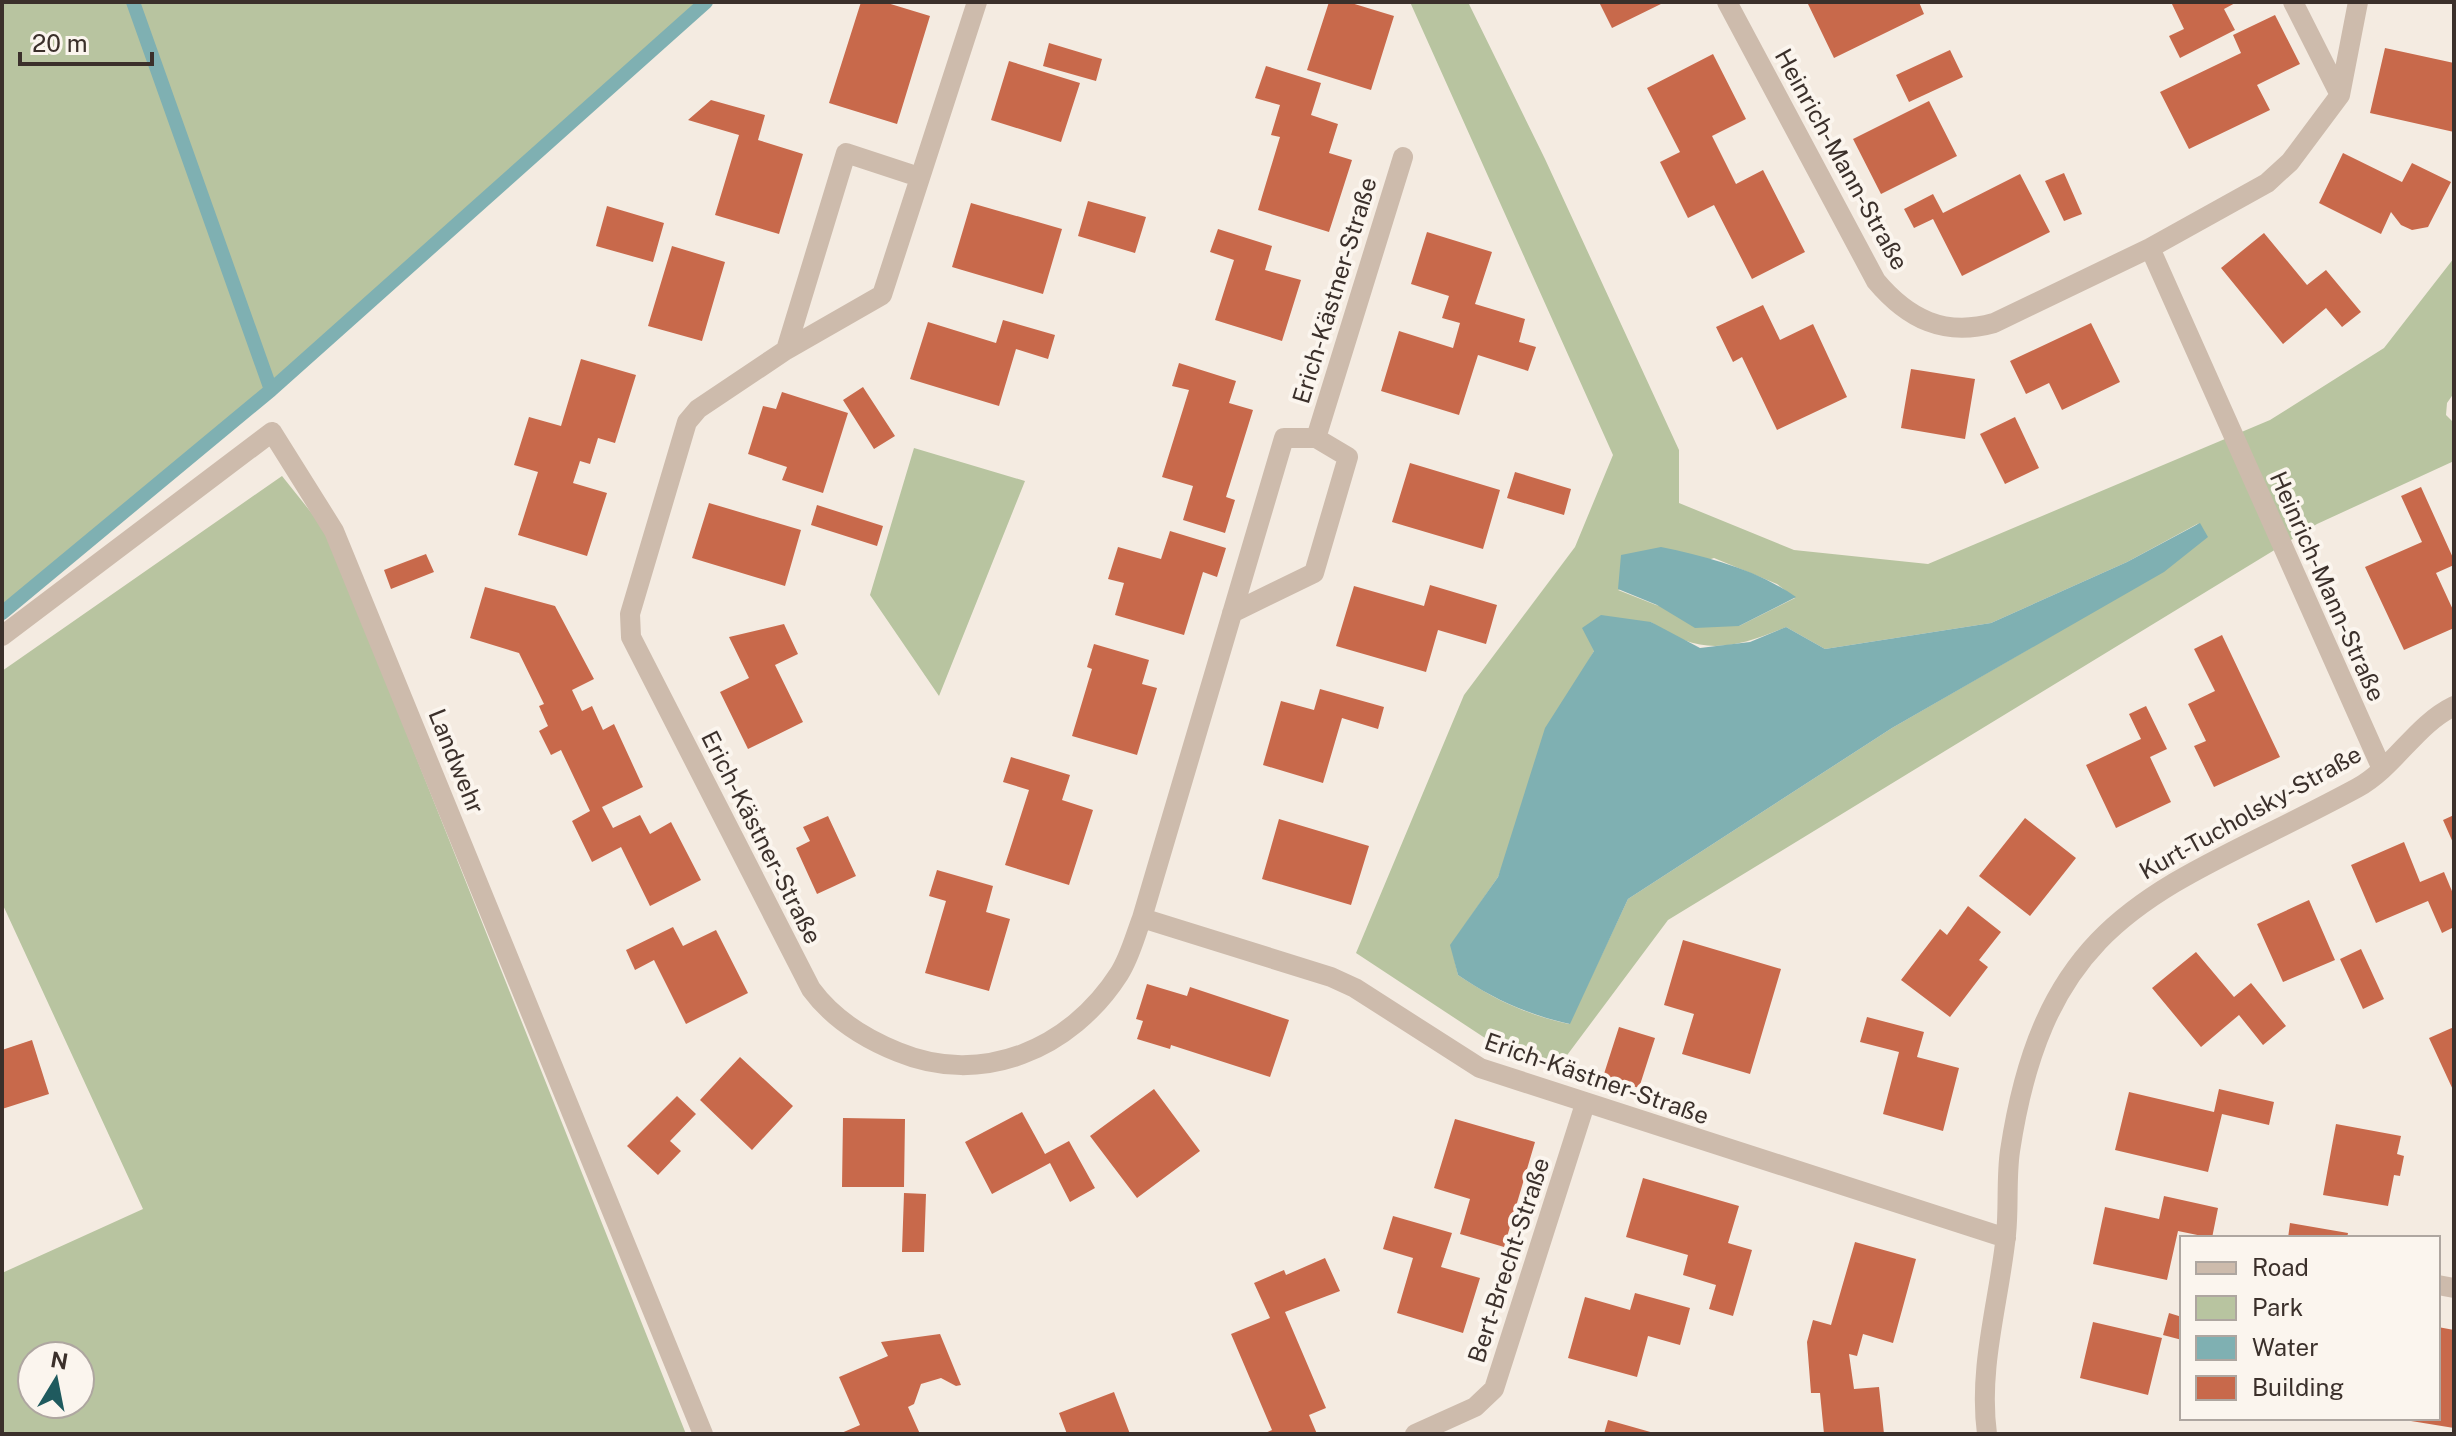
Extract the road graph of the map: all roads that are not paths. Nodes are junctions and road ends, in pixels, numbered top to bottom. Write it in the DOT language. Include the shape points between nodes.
graph roads {
  1 [pos="977,2"];
  2 [pos="1727,2"];
  3 [pos="2293,2"];
  4 [pos="2358,2"];
  5 [pos="2340,95"];
  6 [pos="1403,157"];
  7 [pos="919,177"];
  8 [pos="2150,248"];
  9 [pos="786,350"];
  10 [pos="1316,438"];
  11 [pos="1232,613"];
  12 [pos="2,636"];
  13 [pos="2454,706"];
  14 [pos="2382,769"];
  15 [pos="1142,918"];
  16 [pos="1585,1104"];
  17 [pos="2006,1238"];
  18 [pos="703,1434"];
  19 [pos="1415,1434"];
  20 [pos="1987,1434"];
  1 -- 7 [label="street, Erich-Kästner-Straße"];
  2 -- 8 [label="street, Heinrich-Mann-Straße" via="1876,281 1910,316 1950,329 1984,326"];
  3 -- 5 [label="street"];
  4 -- 5 [label="street, Heinrich-Mann-Straße"];
  5 -- 8 [label="street, Heinrich-Mann-Straße" via="2290,162 2267,183"];
  6 -- 10 [label="street, Erich-Kästner-Straße"];
  7 -- 9 [label="street, Erich-Kästner-Straße" via="882,295"];
  7 -- 9 [label="street" via="846,153"];
  8 -- 14 [label="street, Heinrich-Mann-Straße"];
  9 -- 15 [label="street, Erich-Kästner-Straße" via="698,409 687,422 630,614 631,637 811,989 852,1029 910,1057 941,1064 1009,1060 1034,1052 1088,1013 1119,973"];
  10 -- 11 [label="street, Erich-Kästner-Straße" via="1284,438"];
  10 -- 11 [label="street, Erich-Kästner-Straße" via="1348,457 1314,573"];
  11 -- 15 [label="street, Erich-Kästner-Straße"];
  12 -- 18 [label="street, Landwehr" via="272,432 334,531"];
  13 -- 14 [label="street, Kurt-Tucholsky-Straße" via="2421,728"];
  14 -- 17 [label="street, Kurt-Tucholsky-Straße" via="2361,786 2162,888 2112,925 2080,960 2055,998 2020,1097 2008,1169"];
  15 -- 16 [label="street, Erich-Kästner-Straße" via="1331,977 1480,1068"];
  16 -- 17 [label="street, Erich-Kästner-Straße"];
  16 -- 19 [label="street, Bert-Brecht-Straße" via="1494,1389 1475,1407"];
  17 -- 20 [label="street, Kurt-Tucholsky-Straße" via="1986,1359"];
}
